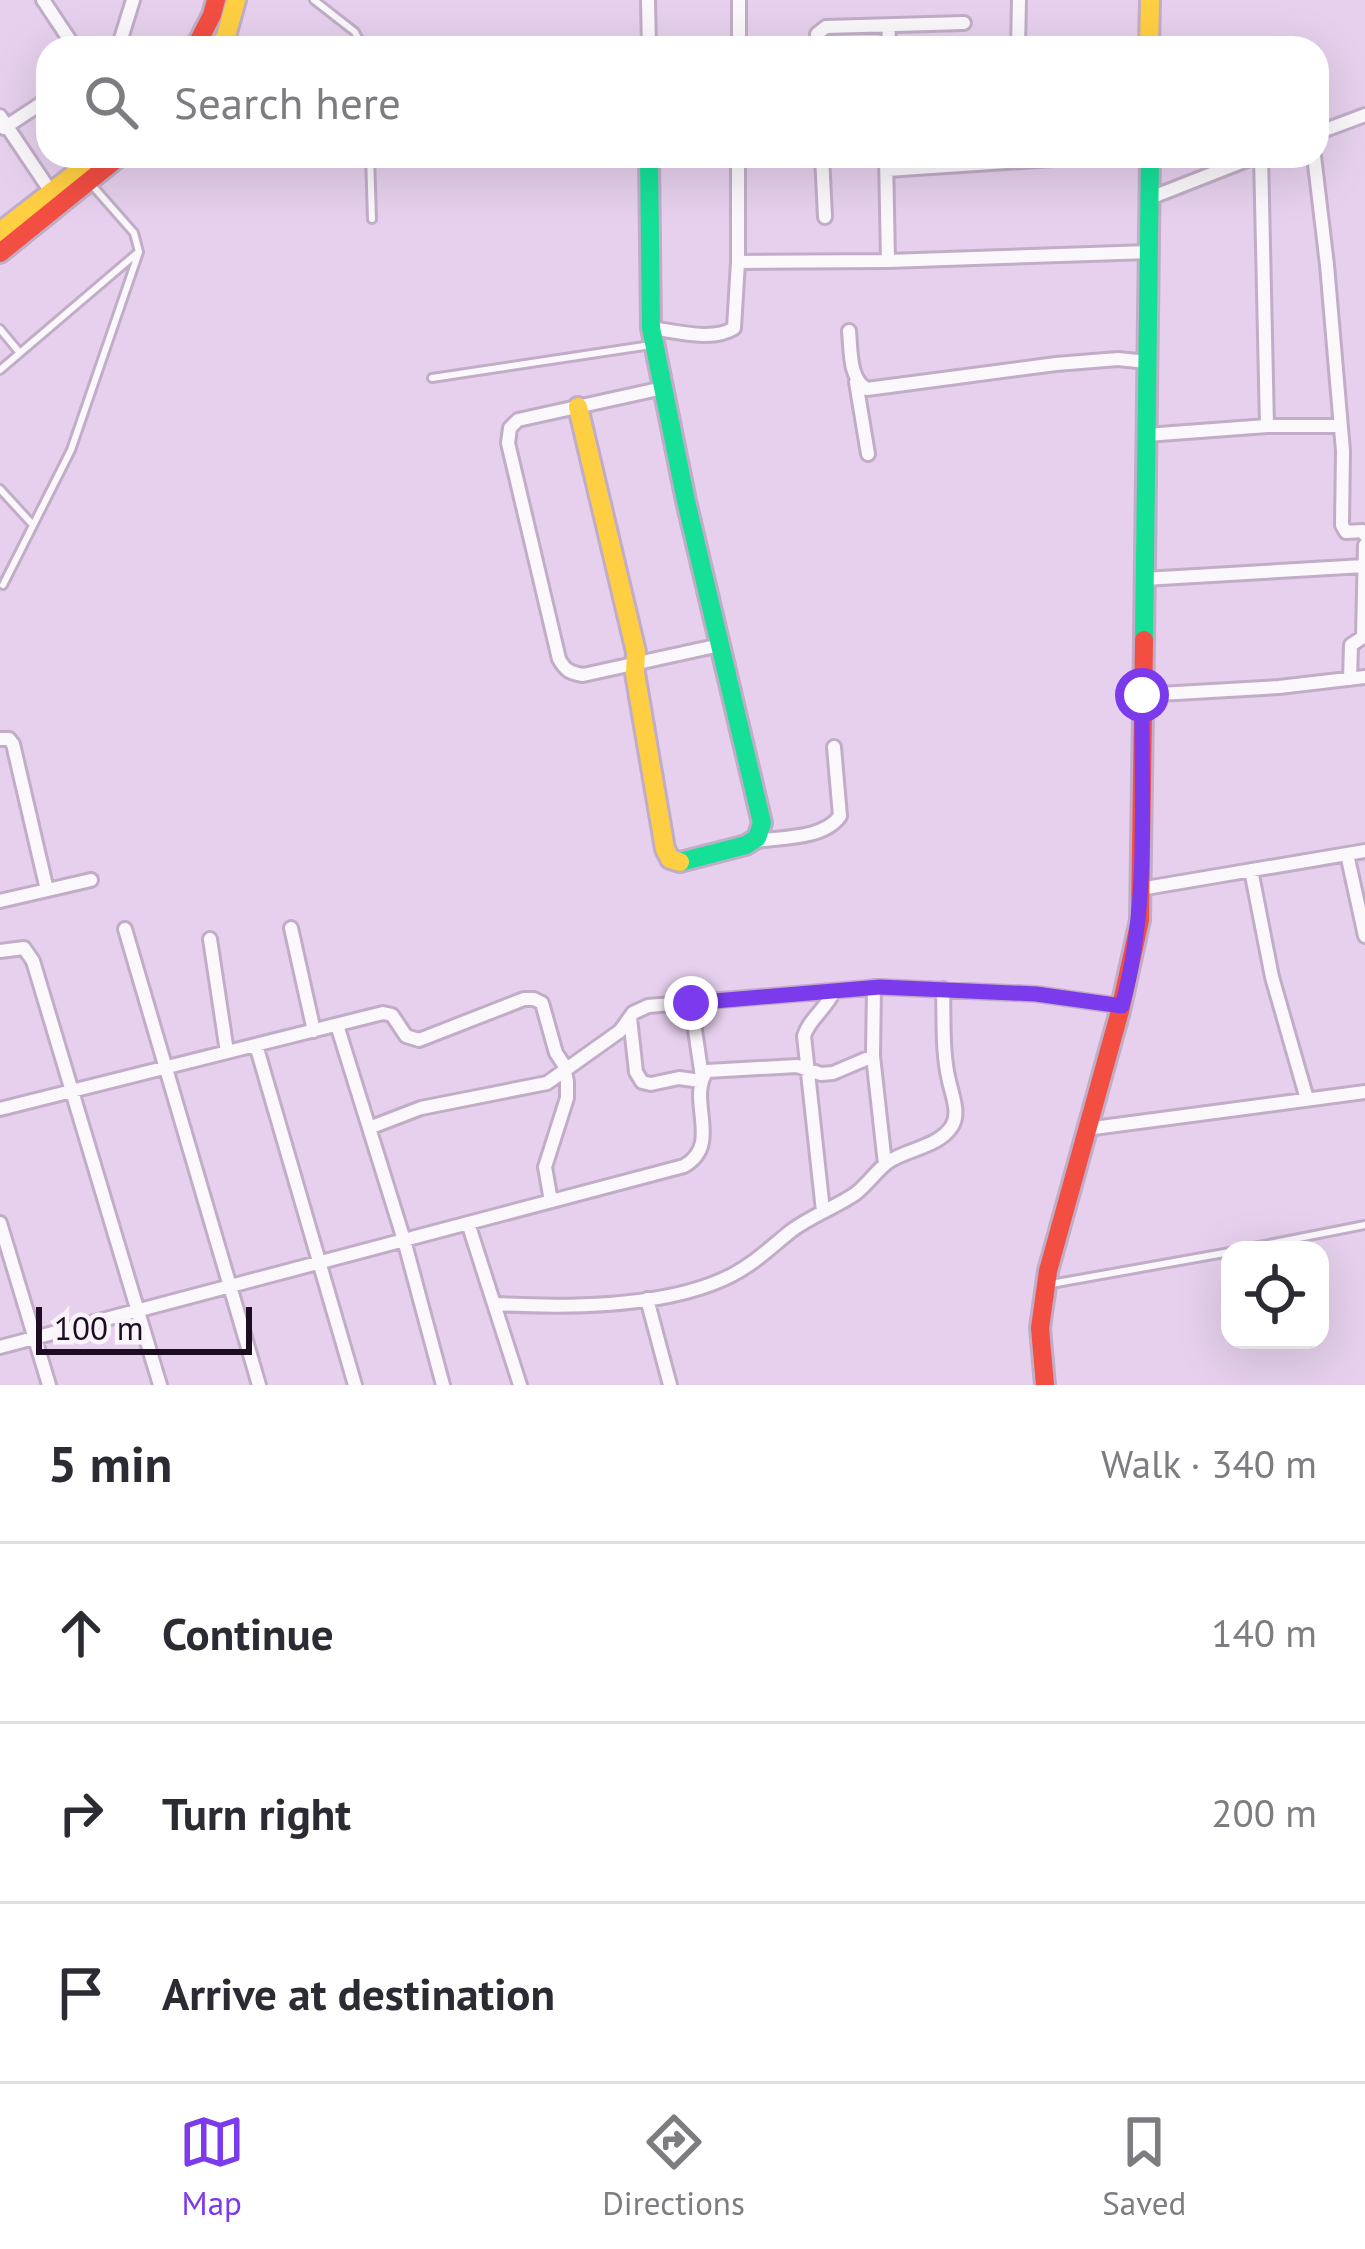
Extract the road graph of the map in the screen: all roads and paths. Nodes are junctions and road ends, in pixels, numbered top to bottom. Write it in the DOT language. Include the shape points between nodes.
graph roads {
  1 [pos="43,0"];
  2 [pos="133,0"];
  3 [pos="216,0"];
  4 [pos="236,0"];
  5 [pos="314,0"];
  6 [pos="648,0"];
  7 [pos="739,0"];
  8 [pos="1019,0"];
  9 [pos="1150,0"];
  10 [pos="964,23"];
  11 [pos="889,26"];
  12 [pos="67,36"];
  13 [pos="122,36"];
  14 [pos="201,36"];
  15 [pos="226,36"];
  16 [pos="357,36"];
  17 [pos="649,36"];
  18 [pos="739,36"];
  19 [pos="817,36"];
  20 [pos="889,36"];
  21 [pos="1018,36"];
  22 [pos="1149,36"];
  23 [pos="36,106"];
  24 [pos="1365,115"];
  25 [pos="2,124"];
  26 [pos="1329,128"];
  27 [pos="82,168"];
  28 [pos="105,168"];
  29 [pos="370,168"];
  30 [pos="650,168"];
  31 [pos="739,168"];
  32 [pos="822,168"];
  33 [pos="886,168"];
  34 [pos="1150,168"];
  35 [pos="1228,168"];
  36 [pos="1259,168"];
  37 [pos="1315,168"];
  38 [pos="88,182"];
  39 [pos="51,192"];
  40 [pos="1150,198"];
  41 [pos="825,217"];
  42 [pos="372,219"];
  43 [pos="0,232"];
  44 [pos="139,252"];
  45 [pos="1149,252"];
  46 [pos="0,253"];
  47 [pos="888,261"];
  48 [pos="739,262"];
  49 [pos="0,329"];
  50 [pos="849,332"];
  51 [pos="653,337"];
  52 [pos="20,353"];
  53 [pos="1147,362"];
  54 [pos="0,370"];
  55 [pos="432,378"];
  56 [pos="856,380"];
  57 [pos="663,388"];
  58 [pos="578,407"];
  59 [pos="1267,426"];
  60 [pos="1341,426"];
  61 [pos="1146,434"];
  62 [pos="868,454"];
  63 [pos="0,489"];
  64 [pos="33,525"];
  65 [pos="1365,535"];
  66 [pos="1365,544"];
  67 [pos="1364,566"];
  68 [pos="1144,579"];
  69 [pos="4,585"];
  70 [pos="720,645"];
  71 [pos="635,666"];
  72 [pos="1365,677"];
  73 [pos="1350,679"];
  74 [pos="1142,695"];
  75 [pos="0,739"];
  76 [pos="834,747"];
  77 [pos="753,842"];
  78 [pos="1365,851"];
  79 [pos="1347,854"];
  80 [pos="1251,870"];
  81 [pos="91,880"];
  82 [pos="1140,889"];
  83 [pos="46,890"];
  84 [pos="0,901"];
  85 [pos="124,928"];
  86 [pos="292,928"];
  87 [pos="1365,937"];
  88 [pos="210,939"];
  89 [pos="0,951"];
  90 [pos="874,987"];
  91 [pos="943,989"];
  92 [pos="834,991"];
  93 [pos="691,1003"];
  94 [pos="1122,1006"];
  95 [pos="630,1016"];
  96 [pos="338,1024"];
  97 [pos="314,1030"];
  98 [pos="256,1045"];
  99 [pos="227,1052"];
  100 [pos="873,1057"];
  101 [pos="165,1068"];
  102 [pos="565,1070"];
  103 [pos="808,1070"];
  104 [pos="701,1079"];
  105 [pos="71,1091"];
  106 [pos="1365,1092"];
  107 [pos="1307,1099"];
  108 [pos="0,1109"];
  109 [pos="369,1128"];
  110 [pos="1086,1129"];
  111 [pos="886,1164"];
  112 [pos="551,1201"];
  113 [pos="824,1211"];
  114 [pos="0,1223"];
  115 [pos="468,1223"];
  116 [pos="1365,1225"];
  117 [pos="404,1240"];
  118 [pos="1284,1241"];
  119 [pos="1221,1253"];
  120 [pos="318,1263"];
  121 [pos="1046,1285"];
  122 [pos="230,1286"];
  123 [pos="647,1299"];
  124 [pos="496,1304"];
  125 [pos="137,1311"];
  126 [pos="35,1338"];
  127 [pos="0,1347"];
  128 [pos="49,1385"];
  129 [pos="160,1385"];
  130 [pos="259,1385"];
  131 [pos="356,1385"];
  132 [pos="443,1385"];
  133 [pos="520,1385"];
  134 [pos="670,1385"];
  135 [pos="1046,1385"];
  1 -- 12 [label="street"];
  2 -- 13 [label="street"];
  3 -- 14 [label="street"];
  4 -- 15 [label="street"];
  5 -- 16 [label="lane"];
  6 -- 17 [label="street"];
  7 -- 18 [label="street"];
  8 -- 21 [label="street"];
  9 -- 22 [label="street"];
  10 -- 11 [label="street"];
  11 -- 19 [label="street" via="826,27"];
  11 -- 20 [label="street"];
  23 -- 25 [label="street"];
  24 -- 26 [label="street"];
  25 -- 39 [label="street"];
  27 -- 39 [label="street"];
  28 -- 38 [label="street"];
  29 -- 42 [label="lane"];
  30 -- 51 [label="street"];
  31 -- 48 [label="street"];
  32 -- 41 [label="street"];
  33 -- 47 [label="street"];
  34 -- 40 [label="street"];
  35 -- 40 [label="street"];
  36 -- 59 [label="street"];
  37 -- 60 [label="street"];
  38 -- 44 [label="lane" via="134,233"];
  38 -- 46 [label="street"];
  39 -- 43 [label="street"];
  40 -- 45 [label="street"];
  44 -- 52 [label="lane"];
  44 -- 64 [label="lane" via="75,440"];
  45 -- 47 [label="street"];
  45 -- 53 [label="street"];
  47 -- 48 [label="street"];
  48 -- 51 [label="street" via="728,333"];
  49 -- 52 [label="lane"];
  50 -- 56 [label="street"];
  51 -- 55 [label="lane"];
  51 -- 57 [label="street"];
  52 -- 54 [label="lane"];
  53 -- 56 [label="street" via="1056,364 874,389"];
  53 -- 61 [label="street"];
  56 -- 62 [label="street"];
  57 -- 58 [label="street"];
  57 -- 70 [label="street"];
  58 -- 71 [label="street"];
  58 -- 71 [label="street" via="518,420 508,443 559,659 583,675"];
  59 -- 60 [label="street"];
  59 -- 61 [label="street"];
  60 -- 65 [label="street" via="1342,525"];
  61 -- 68 [label="street"];
  63 -- 64 [label="lane"];
  64 -- 69 [label="lane"];
  66 -- 67 [label="street"];
  67 -- 68 [label="street"];
  67 -- 73 [label="street" via="1363,637 1351,646"];
  68 -- 74 [label="street"];
  70 -- 71 [label="street"];
  70 -- 77 [label="street" via="762,823"];
  71 -- 77 [label="street" via="667,855 679,862"];
  72 -- 73 [label="street"];
  73 -- 74 [label="street"];
  74 -- 82 [label="street"];
  75 -- 83 [label="street" via="13,744"];
  76 -- 77 [label="street" via="838,821"];
  78 -- 79 [label="street"];
  79 -- 80 [label="street"];
  79 -- 87 [label="street"];
  80 -- 82 [label="street"];
  80 -- 107 [label="street"];
  81 -- 83 [label="street"];
  82 -- 94 [label="street"];
  83 -- 84 [label="street"];
  85 -- 101 [label="street"];
  86 -- 97 [label="street"];
  88 -- 99 [label="street"];
  89 -- 105 [label="street" via="18,946 31,955"];
  90 -- 91 [label="street"];
  90 -- 92 [label="street"];
  90 -- 100 [label="street"];
  91 -- 94 [label="street"];
  91 -- 111 [label="street" via="954,1121"];
  92 -- 93 [label="street"];
  92 -- 103 [label="street" via="805,1032"];
  93 -- 95 [label="street"];
  93 -- 104 [label="street"];
  94 -- 110 [label="street"];
  95 -- 102 [label="street"];
  95 -- 104 [label="street" via="642,1082"];
  96 -- 97 [label="street"];
  96 -- 102 [label="street" via="388,1014 418,1040 534,999"];
  96 -- 109 [label="street"];
  97 -- 98 [label="street"];
  98 -- 99 [label="street"];
  98 -- 120 [label="street"];
  99 -- 101 [label="street"];
  100 -- 103 [label="street" via="833,1073"];
  100 -- 111 [label="street"];
  101 -- 105 [label="street"];
  101 -- 122 [label="street"];
  102 -- 109 [label="street" via="538,1086 421,1108"];
  102 -- 112 [label="street" via="567,1098 544,1174"];
  103 -- 104 [label="street" via="711,1070"];
  103 -- 113 [label="street"];
  104 -- 112 [label="street" via="703,1148 696,1159"];
  105 -- 108 [label="street"];
  105 -- 125 [label="street"];
  106 -- 107 [label="street"];
  107 -- 110 [label="street"];
  109 -- 117 [label="street"];
  110 -- 121 [label="street"];
  111 -- 113 [label="street"];
  112 -- 115 [label="street"];
  113 -- 123 [label="street" via="729,1277"];
  114 -- 126 [label="street"];
  115 -- 117 [label="street"];
  115 -- 124 [label="street"];
  116 -- 118 [label="lane"];
  117 -- 120 [label="street"];
  117 -- 132 [label="street"];
  119 -- 121 [label="lane"];
  120 -- 122 [label="street"];
  120 -- 131 [label="street"];
  121 -- 135 [label="street"];
  122 -- 125 [label="street"];
  122 -- 130 [label="street"];
  123 -- 124 [label="street"];
  123 -- 134 [label="street"];
  124 -- 133 [label="street"];
  125 -- 126 [label="street"];
  125 -- 129 [label="street"];
  126 -- 127 [label="street"];
  126 -- 128 [label="street"];
}
